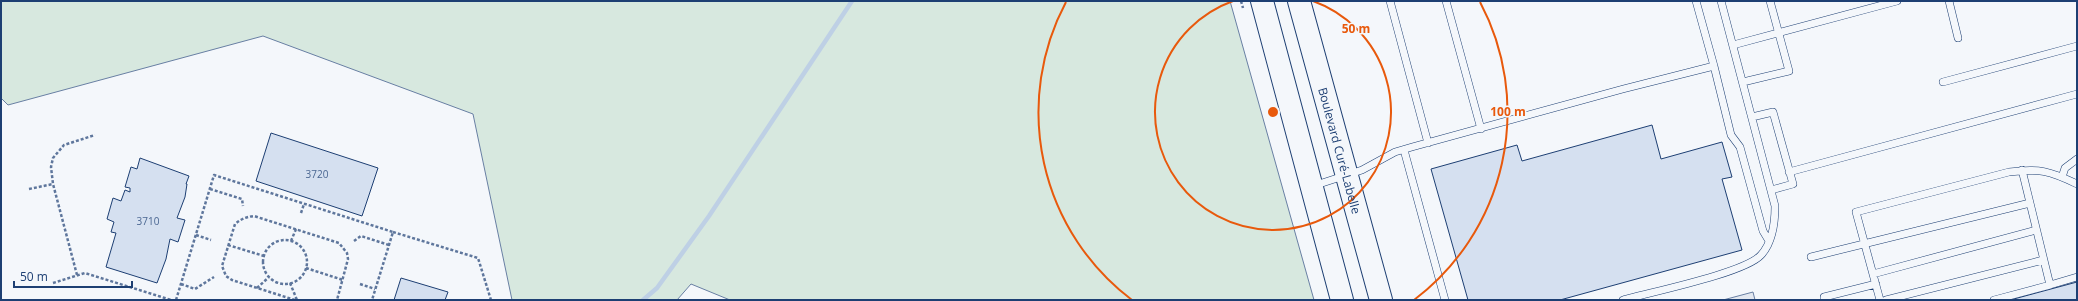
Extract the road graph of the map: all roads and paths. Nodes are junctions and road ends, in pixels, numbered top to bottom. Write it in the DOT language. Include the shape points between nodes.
graph roads {
  1 [pos="1262,1"];
  2 [pos="1299,1"];
  3 [pos="1390,1"];
  4 [pos="1446,1"];
  5 [pos="1696,1"];
  6 [pos="1721,1"];
  7 [pos="1770,1"];
  8 [pos="1897,1"];
  9 [pos="1949,1"];
  10 [pos="1779,32"];
  11 [pos="1958,38"];
  12 [pos="1733,45"];
  13 [pos="2077,46"];
  14 [pos="1714,66"];
  15 [pos="1743,82"];
  16 [pos="1943,82"];
  17 [pos="2077,94"];
  18 [pos="1752,117"];
  19 [pos="1481,128"];
  20 [pos="95,135"];
  21 [pos="1428,143"];
  22 [pos="1404,150"];
  23 [pos="2077,159"];
  24 [pos="2022,170"];
  25 [pos="1789,172"];
  26 [pos="1348,175"];
  27 [pos="2062,177"];
  28 [pos="53,184"];
  29 [pos="2077,184"];
  30 [pos="1311,187"];
  31 [pos="29,189"];
  32 [pos="210,189"];
  33 [pos="1771,190"];
  34 [pos="2030,203"];
  35 [pos="304,204"];
  36 [pos="243,206"];
  37 [pos="301,213"];
  38 [pos="296,229"];
  39 [pos="2036,230"];
  40 [pos="393,232"];
  41 [pos="196,235"];
  42 [pos="211,240"];
  43 [pos="291,241"];
  44 [pos="354,241"];
  45 [pos="1769,241"];
  46 [pos="1865,244"];
  47 [pos="228,245"];
  48 [pos="389,245"];
  49 [pos="264,256"];
  50 [pos="1811,257"];
  51 [pos="2044,260"];
  52 [pos="306,268"];
  53 [pos="1873,274"];
  54 [pos="77,275"];
  55 [pos="214,277"];
  56 [pos="269,277"];
  57 [pos="2077,277"];
  58 [pos="343,280"];
  59 [pos="53,283"];
  60 [pos="290,283"];
  61 [pos="181,284"];
  62 [pos="360,284"];
  63 [pos="1876,284"];
  64 [pos="2050,285"];
  65 [pos="257,288"];
  66 [pos="375,289"];
  67 [pos="171,300"];
  68 [pos="176,300"];
  69 [pos="296,300"];
  70 [pos="337,300"];
  71 [pos="372,300"];
  72 [pos="491,300"];
  73 [pos="1342,300"];
  74 [pos="1381,300"];
  75 [pos="1445,300"];
  76 [pos="1622,300"];
  77 [pos="1824,300"];
  78 [pos="1880,300"];
  79 [pos="1886,300"];
  80 [pos="1994,300"];
  1 -- 30 [label="main road"];
  2 -- 26 [label="main road, Boulevard Curé-Labelle"];
  3 -- 21 [label="lane"];
  4 -- 19 [label="lane"];
  5 -- 14 [label="lane"];
  6 -- 12 [label="lane"];
  7 -- 10 [label="lane"];
  8 -- 10 [label="lane"];
  9 -- 11 [label="lane"];
  10 -- 12 [label="lane"];
  10 -- 15 [label="lane" via="1789,71"];
  12 -- 15 [label="lane"];
  13 -- 16 [label="lane"];
  14 -- 19 [label="lane"];
  14 -- 45 [label="lane" via="1731,135 1740,147 1763,231"];
  15 -- 18 [label="lane"];
  17 -- 25 [label="lane"];
  18 -- 25 [label="lane" via="1772,112"];
  18 -- 33 [label="lane"];
  19 -- 21 [label="lane"];
  20 -- 28 [label="path" via="71,141 58,150 51,167"];
  21 -- 22 [label="lane"];
  22 -- 26 [label="lane"];
  22 -- 75 [label="lane"];
  23 -- 27 [label="lane" via="2065,168"];
  24 -- 27 [label="lane" via="2046,171"];
  24 -- 34 [label="lane"];
  24 -- 46 [label="lane" via="1856,212"];
  25 -- 33 [label="lane" via="1793,184"];
  26 -- 30 [label="lane"];
  26 -- 74 [label="main road, Boulevard Curé-Labelle"];
  27 -- 29 [label="lane"];
  28 -- 31 [label="path"];
  28 -- 54 [label="path"];
  30 -- 73 [label="main road"];
  32 -- 35 [label="path" via="214,175"];
  32 -- 36 [label="path" via="242,198"];
  32 -- 41 [label="path"];
  33 -- 45 [label="lane" via="1775,218"];
  34 -- 39 [label="lane"];
  34 -- 46 [label="lane"];
  35 -- 37 [label="path"];
  35 -- 40 [label="path"];
  38 -- 43 [label="path"];
  38 -- 47 [label="path" via="254,216 245,217 235,224"];
  38 -- 58 [label="path" via="340,243 348,259"];
  39 -- 51 [label="lane"];
  39 -- 53 [label="lane"];
  40 -- 48 [label="path"];
  40 -- 72 [label="path" via="478,258"];
  41 -- 42 [label="path"];
  41 -- 61 [label="path"];
  43 -- 49 [label="path" via="272,245"];
  43 -- 52 [label="path" via="303,250"];
  44 -- 48 [label="path" via="362,236"];
  45 -- 76 [label="lane" via="1760,256 1740,268"];
  46 -- 50 [label="lane"];
  46 -- 53 [label="lane"];
  47 -- 49 [label="path"];
  47 -- 65 [label="path" via="222,266 226,276"];
  48 -- 66 [label="path"];
  49 -- 56 [label="path" via="264,269"];
  51 -- 64 [label="lane"];
  51 -- 79 [label="lane"];
  52 -- 58 [label="path"];
  52 -- 60 [label="path" via="300,278"];
  53 -- 63 [label="lane"];
  54 -- 59 [label="path"];
  54 -- 67 [label="path" via="85,273"];
  55 -- 61 [label="path" via="195,289"];
  56 -- 60 [label="path" via="278,283"];
  56 -- 65 [label="path"];
  57 -- 64 [label="lane"];
  58 -- 70 [label="path"];
  60 -- 69 [label="path"];
  61 -- 68 [label="path"];
  62 -- 66 [label="path"];
  63 -- 77 [label="lane" via="1824,297"];
  63 -- 78 [label="lane"];
  64 -- 80 [label="lane"];
  65 -- 69 [label="path"];
  66 -- 71 [label="path"];
}
